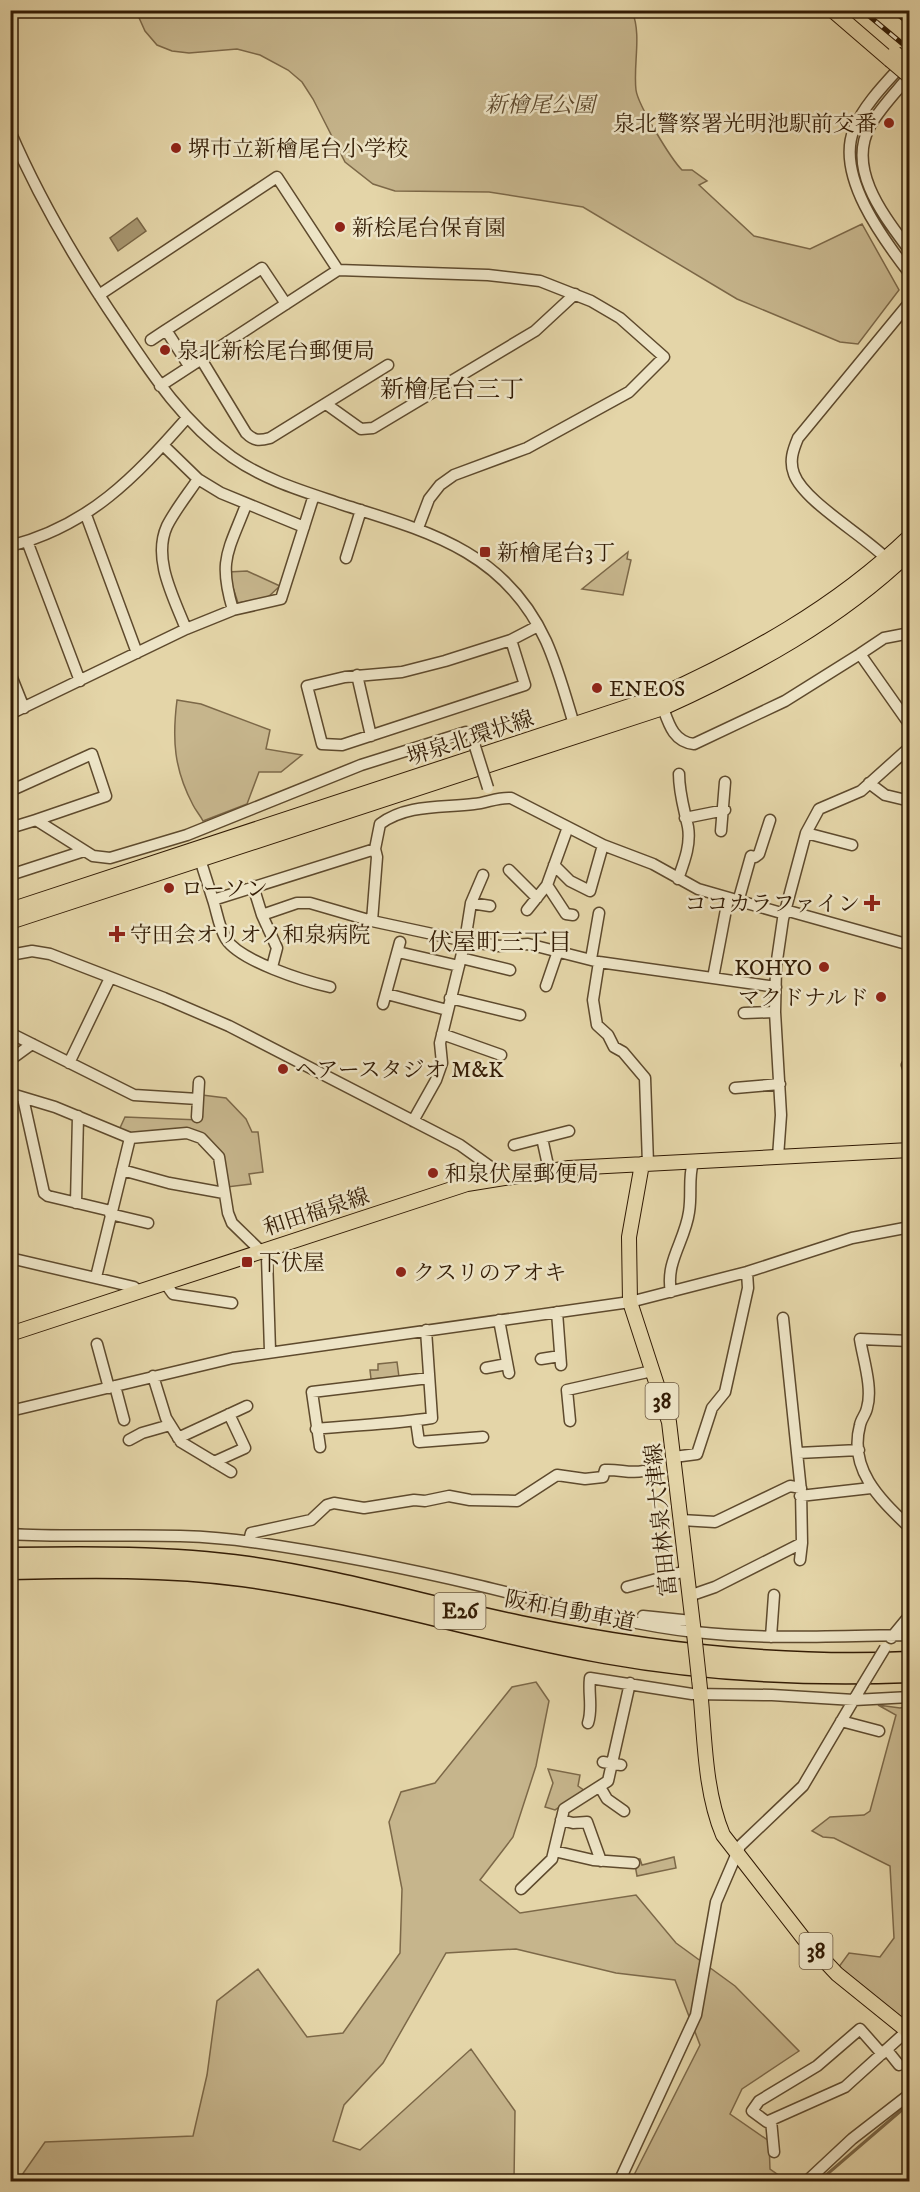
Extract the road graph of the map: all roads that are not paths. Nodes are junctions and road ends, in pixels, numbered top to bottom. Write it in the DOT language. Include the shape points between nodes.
graph roads {
  1 [pos="832,10"];
  2 [pos="842,10"];
  3 [pos="898,56"];
  4 [pos="909,64"];
  5 [pos="909,76"];
  6 [pos="10,131"];
  7 [pos="909,251"];
  8 [pos="338,270"];
  9 [pos="909,274"];
  10 [pos="575,294"];
  11 [pos="99,295"];
  12 [pos="909,302"];
  13 [pos="286,304"];
  14 [pos="166,330"];
  15 [pos="151,340"];
  16 [pos="201,359"];
  17 [pos="388,365"];
  18 [pos="189,366"];
  19 [pos="160,386"];
  20 [pos="326,404"];
  21 [pos="186,419"];
  22 [pos="163,445"];
  23 [pos="198,479"];
  24 [pos="314,495"];
  25 [pos="246,505"];
  26 [pos="361,510"];
  27 [pos="86,515"];
  28 [pos="304,527"];
  29 [pos="418,528"];
  30 [pos="909,536"];
  31 [pos="27,541"];
  32 [pos="10,546"];
  33 [pos="909,552"];
  34 [pos="346,558"];
  35 [pos="890,563"];
  36 [pos="233,610"];
  37 [pos="538,626"];
  38 [pos="186,629"];
  39 [pos="909,633"];
  40 [pos="511,640"];
  41 [pos="137,653"];
  42 [pos="860,654"];
  43 [pos="10,672"];
  44 [pos="357,675"];
  45 [pos="80,681"];
  46 [pos="24,708"];
  47 [pos="663,708"];
  48 [pos="10,714"];
  49 [pos="909,726"];
  50 [pos="576,732"];
  51 [pos="370,736"];
  52 [pos="909,747"];
  53 [pos="679,774"];
  54 [pos="725,782"];
  55 [pos="869,783"];
  56 [pos="10,791"];
  57 [pos="490,794"];
  58 [pos="909,801"];
  59 [pos="724,810"];
  60 [pos="685,818"];
  61 [pos="36,820"];
  62 [pos="770,820"];
  63 [pos="568,827"];
  64 [pos="10,828"];
  65 [pos="721,831"];
  66 [pos="806,833"];
  67 [pos="848,840"];
  68 [pos="603,845"];
  69 [pos="375,849"];
  70 [pos="84,851"];
  71 [pos="199,855"];
  72 [pos="554,865"];
  73 [pos="509,870"];
  74 [pos="10,875"];
  75 [pos="483,875"];
  76 [pos="678,879"];
  77 [pos="547,885"];
  78 [pos="253,886"];
  79 [pos="537,898"];
  80 [pos="213,900"];
  81 [pos="733,901"];
  82 [pos="471,903"];
  83 [pos="490,906"];
  84 [pos="10,910"];
  85 [pos="527,910"];
  86 [pos="785,912"];
  87 [pos="599,913"];
  88 [pos="262,915"];
  89 [pos="573,915"];
  90 [pos="372,921"];
  91 [pos="10,922"];
  92 [pos="465,941"];
  93 [pos="909,945"];
  94 [pos="558,951"];
  95 [pos="10,955"];
  96 [pos="595,961"];
  97 [pos="460,962"];
  98 [pos="272,967"];
  99 [pos="510,970"];
  100 [pos="110,978"];
  101 [pos="713,978"];
  102 [pos="546,986"];
  103 [pos="330,987"];
  104 [pos="776,987"];
  105 [pos="450,998"];
  106 [pos="447,1010"];
  107 [pos="775,1012"];
  108 [pos="744,1013"];
  109 [pos="520,1015"];
  110 [pos="10,1034"];
  111 [pos="442,1034"];
  112 [pos="32,1044"];
  113 [pos="496,1050"];
  114 [pos="10,1060"];
  115 [pos="69,1063"];
  116 [pos="199,1082"];
  117 [pos="780,1084"];
  118 [pos="735,1088"];
  119 [pos="198,1099"];
  120 [pos="78,1116"];
  121 [pos="196,1117"];
  122 [pos="413,1121"];
  123 [pos="562,1129"];
  124 [pos="130,1138"];
  125 [pos="542,1138"];
  126 [pos="513,1145"];
  127 [pos="909,1150"];
  128 [pos="778,1157"];
  129 [pos="693,1162"];
  130 [pos="645,1164"];
  131 [pos="122,1170"];
  132 [pos="549,1170"];
  133 [pos="499,1178"];
  134 [pos="224,1193"];
  135 [pos="76,1203"];
  136 [pos="111,1212"];
  137 [pos="148,1223"];
  138 [pos="909,1227"];
  139 [pos="262,1251"];
  140 [pos="10,1258"];
  141 [pos="747,1272"];
  142 [pos="96,1277"];
  143 [pos="165,1283"];
  144 [pos="139,1292"];
  145 [pos="671,1292"];
  146 [pos="630,1302"];
  147 [pos="232,1304"];
  148 [pos="557,1312"];
  149 [pos="783,1318"];
  150 [pos="499,1320"];
  151 [pos="426,1330"];
  152 [pos="10,1334"];
  153 [pos="909,1341"];
  154 [pos="101,1349"];
  155 [pos="270,1352"];
  156 [pos="541,1359"];
  157 [pos="486,1368"];
  158 [pos="652,1371"];
  159 [pos="153,1376"];
  160 [pos="429,1378"];
  161 [pos="112,1387"];
  162 [pos="247,1406"];
  163 [pos="10,1412"];
  164 [pos="230,1414"];
  165 [pos="124,1420"];
  166 [pos="416,1420"];
  167 [pos="570,1421"];
  168 [pos="170,1425"];
  169 [pos="316,1429"];
  170 [pos="483,1437"];
  171 [pos="178,1438"];
  172 [pos="129,1440"];
  173 [pos="320,1447"];
  174 [pos="860,1450"];
  175 [pos="798,1453"];
  176 [pos="674,1457"];
  177 [pos="214,1462"];
  178 [pos="643,1471"];
  179 [pos="231,1472"];
  180 [pos="871,1488"];
  181 [pos="801,1492"];
  182 [pos="681,1520"];
  183 [pos="909,1528"];
  184 [pos="10,1534"];
  185 [pos="249,1541"];
  186 [pos="802,1543"];
  187 [pos="10,1556"];
  188 [pos="800,1560"];
  189 [pos="10,1571"];
  190 [pos="686,1571"];
  191 [pos="627,1587"];
  192 [pos="689,1596"];
  193 [pos="770,1601"];
  194 [pos="909,1615"];
  195 [pos="643,1616"];
  196 [pos="694,1631"];
  197 [pos="893,1635"];
  198 [pos="909,1635"];
  199 [pos="771,1637"];
  200 [pos="909,1660"];
  201 [pos="909,1674"];
  202 [pos="630,1683"];
  203 [pos="700,1694"];
  204 [pos="909,1697"];
  205 [pos="854,1700"];
  206 [pos="841,1720"];
  207 [pos="588,1723"];
  208 [pos="879,1731"];
  209 [pos="600,1787"];
  210 [pos="624,1811"];
  211 [pos="561,1820"];
  212 [pos="554,1851"];
  213 [pos="736,1855"];
  214 [pos="601,1862"];
  215 [pos="634,1863"];
  216 [pos="523,1882"];
  217 [pos="908,2032"];
  218 [pos="884,2052"];
  219 [pos="899,2065"];
  220 [pos="891,2092"];
  221 [pos="909,2094"];
  222 [pos="896,2104"];
  223 [pos="771,2120"];
  224 [pos="856,2122"];
  225 [pos="861,2133"];
  226 [pos="777,2147"];
  227 [pos="619,2181"];
  228 [pos="806,2181"];
  1 -- 3 [label="main road"];
  2 -- 3 [label="main road"];
  3 -- 4 [label="main road, bridge"];
  3 -- 5 [label="main road, bridge"];
  3 -- 9 [label="street" via="853,131 849,163 861,197"];
  5 -- 7 [label="street" via="869,127 862,165 867,182"];
  6 -- 11 [label="street" via="58,229"];
  8 -- 10 [label="street" via="515,278 540,281"];
  8 -- 11 [label="street" via="277,177"];
  8 -- 13 [label="street"];
  10 -- 20 [label="street" via="535,332 373,428 362,429"];
  10 -- 29 [label="street" via="620,318 664,357 629,392 527,448 454,475 429,499"];
  11 -- 19 [label="street"];
  12 -- 35 [label="street" via="798,438 792,454 793,472 801,488"];
  13 -- 14 [label="street" via="262,268"];
  13 -- 16 [label="street"];
  14 -- 15 [label="street"];
  14 -- 18 [label="street"];
  16 -- 18 [label="street"];
  16 -- 20 [label="street" via="252,439 270,438"];
  17 -- 20 [label="street"];
  18 -- 19 [label="street"];
  19 -- 21 [label="street"];
  21 -- 22 [label="street"];
  21 -- 24 [label="street" via="251,470"];
  22 -- 23 [label="street"];
  22 -- 27 [label="street" via="139,473"];
  23 -- 25 [label="street"];
  23 -- 38 [label="street" via="168,525 162,553 164,570"];
  24 -- 26 [label="street"];
  24 -- 28 [label="street"];
  25 -- 28 [label="street"];
  25 -- 36 [label="street" via="225,561 225,582"];
  26 -- 29 [label="street"];
  26 -- 34 [label="street"];
  27 -- 31 [label="street"];
  27 -- 41 [label="street"];
  28 -- 36 [label="street" via="281,599"];
  29 -- 37 [label="street" via="469,552 506,581"];
  30 -- 35 [label="main road, 堺泉北環状線"];
  31 -- 32 [label="street"];
  31 -- 45 [label="street"];
  33 -- 35 [label="main road, 堺泉北環状線"];
  35 -- 47 [label="main road, 堺泉北環状線" via="820,625 773,654"];
  35 -- 50 [label="main road, 堺泉北環状線" via="721,668"];
  36 -- 38 [label="street"];
  37 -- 40 [label="street"];
  37 -- 50 [label="street" via="554,661"];
  38 -- 41 [label="street"];
  39 -- 42 [label="street" via="884,638"];
  40 -- 44 [label="street" via="402,672"];
  40 -- 51 [label="street" via="525,685"];
  41 -- 45 [label="street"];
  42 -- 47 [label="street" via="785,701 694,744 678,739"];
  42 -- 49 [label="street"];
  43 -- 46 [label="street"];
  44 -- 51 [label="street"];
  44 -- 51 [label="street" via="308,686 322,744 342,745"];
  45 -- 46 [label="street"];
  46 -- 48 [label="street"];
  47 -- 50 [label="main road, 堺泉北環状線"];
  50 -- 71 [label="main road, 堺泉北環状線"];
  52 -- 55 [label="street"];
  53 -- 60 [label="street"];
  54 -- 59 [label="street"];
  55 -- 58 [label="street" via="885,795"];
  55 -- 66 [label="street" via="861,791 819,809"];
  56 -- 61 [label="street" via="92,754 106,796"];
  57 -- 63 [label="street" via="511,798"];
  57 -- 69 [label="street" via="474,804 424,807 387,819 380,824"];
  57 -- 70 [label="street, bridge" via="472,737 466,732 361,765 140,850 110,858"];
  59 -- 60 [label="street"];
  59 -- 65 [label="street"];
  60 -- 76 [label="street" via="687,850"];
  61 -- 64 [label="street"];
  61 -- 70 [label="street"];
  62 -- 81 [label="street" via="759,854 751,856"];
  63 -- 68 [label="street"];
  63 -- 72 [label="street"];
  66 -- 67 [label="street"];
  66 -- 86 [label="street"];
  68 -- 72 [label="street" via="590,891 570,882"];
  68 -- 76 [label="street" via="653,864"];
  69 -- 78 [label="street"];
  69 -- 90 [label="street"];
  70 -- 74 [label="street"];
  71 -- 80 [label="street"];
  71 -- 84 [label="main road, 堺泉北環状線"];
  71 -- 91 [label="main road, 堺泉北環状線"];
  72 -- 77 [label="street"];
  73 -- 79 [label="street"];
  75 -- 82 [label="street"];
  76 -- 81 [label="street"];
  77 -- 79 [label="street"];
  77 -- 89 [label="street" via="566,914"];
  78 -- 80 [label="street"];
  78 -- 88 [label="street"];
  79 -- 85 [label="street"];
  80 -- 98 [label="street" via="231,944 248,957"];
  81 -- 86 [label="street"];
  81 -- 101 [label="street"];
  82 -- 83 [label="street"];
  82 -- 92 [label="street"];
  86 -- 93 [label="street"];
  86 -- 104 [label="street"];
  87 -- 96 [label="street"];
  88 -- 90 [label="street" via="303,902"];
  88 -- 98 [label="street" via="277,948"];
  90 -- 92 [label="street"];
  92 -- 94 [label="street" via="528,944"];
  92 -- 97 [label="street"];
  94 -- 96 [label="street"];
  94 -- 102 [label="street"];
  95 -- 100 [label="street" via="32,951 50,954"];
  96 -- 101 [label="street"];
  96 -- 130 [label="street" via="593,1000 597,1024 645,1078"];
  97 -- 99 [label="street"];
  97 -- 105 [label="street"];
  97 -- 106 [label="street" via="399,947 385,999"];
  98 -- 103 [label="street"];
  100 -- 115 [label="street"];
  100 -- 122 [label="street" via="230,1026"];
  101 -- 104 [label="street"];
  104 -- 107 [label="street"];
  105 -- 106 [label="street"];
  105 -- 109 [label="street" via="499,1005"];
  106 -- 111 [label="street"];
  107 -- 108 [label="street"];
  107 -- 117 [label="street"];
  110 -- 112 [label="street"];
  111 -- 113 [label="street"];
  111 -- 122 [label="street" via="442,1063"];
  112 -- 114 [label="street"];
  112 -- 115 [label="street"];
  115 -- 119 [label="street" via="132,1099"];
  116 -- 119 [label="street"];
  117 -- 118 [label="street"];
  117 -- 128 [label="street"];
  119 -- 121 [label="street"];
  120 -- 124 [label="street"];
  120 -- 135 [label="street"];
  120 -- 135 [label="street" via="19,1097 42,1189 48,1196"];
  122 -- 133 [label="street" via="460,1145"];
  123 -- 125 [label="street"];
  124 -- 131 [label="street"];
  124 -- 134 [label="street" via="187,1133 201,1138 219,1157"];
  125 -- 126 [label="street"];
  125 -- 132 [label="street"];
  127 -- 128 [label="main road"];
  128 -- 129 [label="main road"];
  129 -- 130 [label="main road"];
  129 -- 145 [label="street" via="688,1177 689,1214 668,1275"];
  130 -- 132 [label="main road, 和田福泉線"];
  130 -- 146 [label="main road, 富田林泉大津線 / 38" via="629,1237"];
  131 -- 134 [label="street"];
  131 -- 136 [label="street"];
  132 -- 133 [label="main road, 和田福泉線"];
  133 -- 139 [label="main road, 和田福泉線" via="435,1193"];
  134 -- 139 [label="street" via="232,1224"];
  135 -- 136 [label="street"];
  136 -- 137 [label="street"];
  136 -- 142 [label="street"];
  138 -- 141 [label="street" via="852,1238"];
  139 -- 143 [label="main road, 和田福泉線"];
  139 -- 155 [label="street" via="269,1271"];
  140 -- 142 [label="street"];
  141 -- 145 [label="street"];
  141 -- 176 [label="street" via="748,1288 725,1392 712,1408 697,1454"];
  142 -- 144 [label="street" via="134,1287"];
  143 -- 144 [label="main road, 和田福泉線"];
  143 -- 147 [label="street" via="173,1294"];
  144 -- 152 [label="main road, 和田福泉線"];
  145 -- 146 [label="street"];
  146 -- 148 [label="street"];
  146 -- 158 [label="main road, 富田林泉大津線 / 38"];
  148 -- 150 [label="street"];
  148 -- 156 [label="street" via="560,1361"];
  149 -- 175 [label="street"];
  150 -- 151 [label="street"];
  150 -- 157 [label="street" via="508,1368"];
  151 -- 155 [label="street"];
  151 -- 160 [label="street"];
  153 -- 174 [label="street" via="860,1339 868,1393 858,1437"];
  154 -- 161 [label="street"];
  155 -- 159 [label="street"];
  158 -- 167 [label="street" via="567,1390"];
  158 -- 176 [label="main road, 富田林泉大津線 / 38" via="669,1422"];
  159 -- 161 [label="street"];
  159 -- 168 [label="street"];
  160 -- 166 [label="street" via="432,1418"];
  160 -- 169 [label="street" via="312,1392"];
  161 -- 163 [label="street"];
  161 -- 165 [label="street"];
  162 -- 164 [label="street"];
  164 -- 171 [label="street"];
  164 -- 177 [label="street" via="245,1448"];
  166 -- 169 [label="street"];
  166 -- 170 [label="street" via="419,1442 460,1443"];
  168 -- 171 [label="street"];
  168 -- 172 [label="street"];
  169 -- 173 [label="street"];
  171 -- 177 [label="street"];
  174 -- 175 [label="street"];
  174 -- 180 [label="street"];
  175 -- 181 [label="street"];
  176 -- 182 [label="main road, 富田林泉大津線 / 38"];
  177 -- 179 [label="street"];
  178 -- 185 [label="street" via="632,1474 605,1470 603,1477 585,1479 563,1470 517,1501 449,1496 364,1508 334,1503 311,1520 251,1533"];
  180 -- 181 [label="street"];
  180 -- 183 [label="street"];
  181 -- 182 [label="street" via="790,1486 715,1522"];
  181 -- 186 [label="street"];
  182 -- 190 [label="main road, 富田林泉大津線 / 38"];
  184 -- 185 [label="street"];
  185 -- 196 [label="street" via="386,1564 616,1619"];
  186 -- 188 [label="street"];
  186 -- 192 [label="street"];
  187 -- 200 [label="highway, 阪和自動車道 / E26" via="139,1556 247,1565 520,1624 714,1656 784,1661"];
  189 -- 201 [label="highway, 阪和自動車道 / E26" via="140,1570 243,1578 604,1655 692,1668 786,1675"];
  190 -- 191 [label="street"];
  190 -- 192 [label="main road, 富田林泉大津線 / 38"];
  192 -- 196 [label="main road, 富田林泉大津線 / 38"];
  193 -- 199 [label="street"];
  194 -- 197 [label="street"];
  195 -- 196 [label="street"];
  196 -- 199 [label="street"];
  196 -- 203 [label="main road, 富田林泉大津線 / 38, bridge"];
  197 -- 198 [label="street"];
  197 -- 199 [label="street"];
  197 -- 205 [label="street, bridge"];
  202 -- 203 [label="street"];
  202 -- 207 [label="street" via="590,1678 592,1710"];
  202 -- 209 [label="street" via="608,1781"];
  203 -- 205 [label="street"];
  203 -- 213 [label="main road, 富田林泉大津線 / 38" via="717,1820"];
  204 -- 205 [label="street"];
  205 -- 206 [label="street"];
  206 -- 208 [label="street"];
  206 -- 213 [label="street" via="803,1786 742,1843"];
  209 -- 210 [label="street" via="607,1799"];
  209 -- 211 [label="street" via="564,1809"];
  211 -- 212 [label="street"];
  211 -- 214 [label="street" via="588,1822"];
  212 -- 214 [label="street"];
  212 -- 216 [label="street" via="552,1859"];
  213 -- 217 [label="main road, 富田林泉大津線 / 38" via="837,1974"];
  213 -- 227 [label="street" via="712,1920 696,2015"];
  214 -- 215 [label="street"];
  217 -- 218 [label="street"];
  218 -- 219 [label="street"];
  218 -- 223 [label="street" via="845,2087"];
  218 -- 223 [label="street" via="863,2025 817,2066 759,2101 752,2111 767,2122"];
  220 -- 222 [label="street"];
  221 -- 222 [label="street"];
  222 -- 225 [label="street"];
  223 -- 226 [label="street"];
  224 -- 225 [label="street"];
  225 -- 228 [label="street" via="826,2156"];
}
